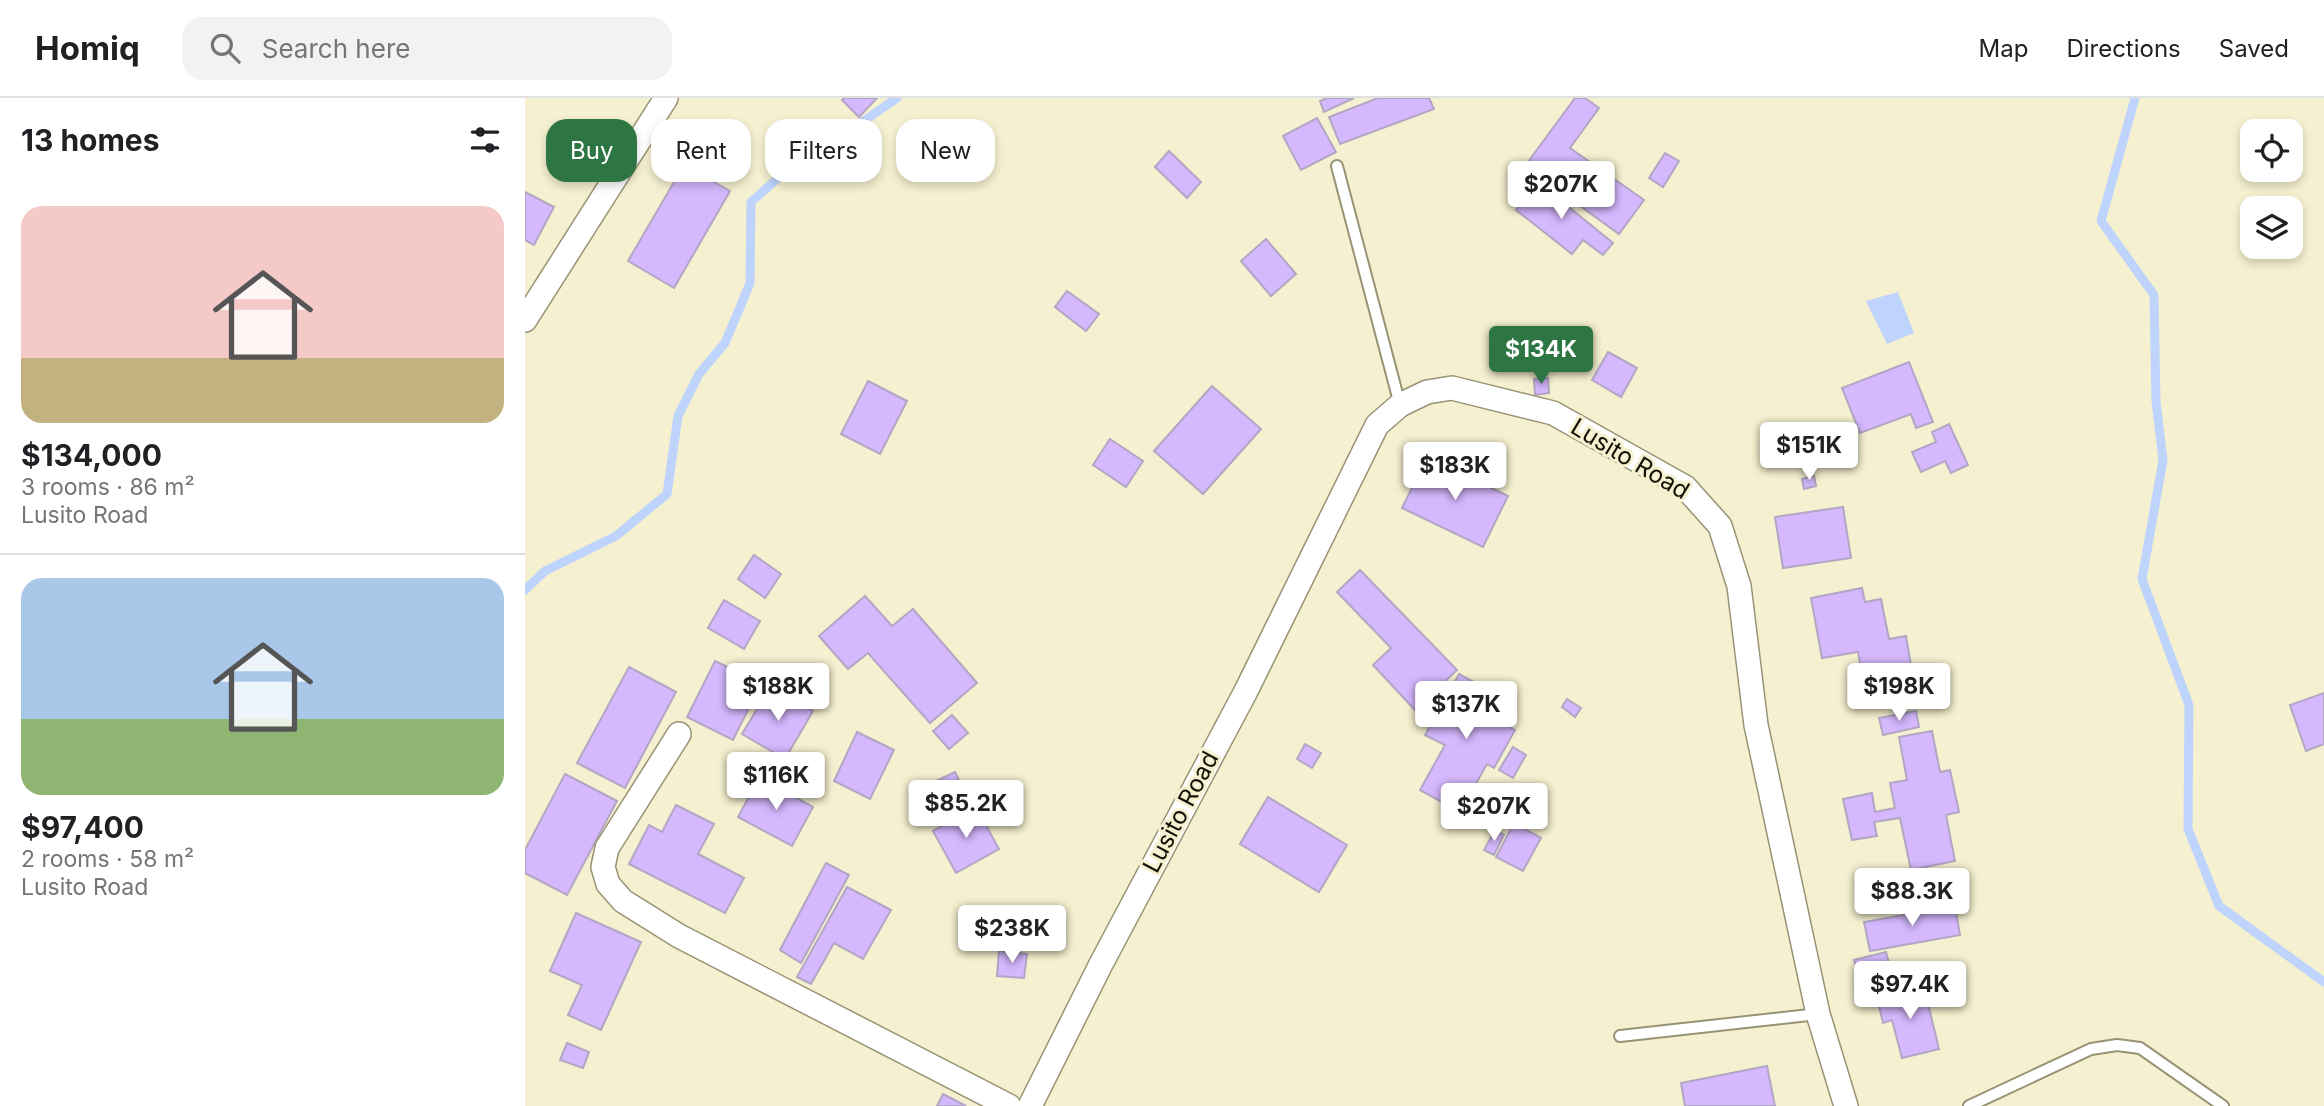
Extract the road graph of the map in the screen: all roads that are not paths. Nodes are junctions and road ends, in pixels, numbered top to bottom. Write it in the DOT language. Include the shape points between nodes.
graph roads {
  1 [pos="666,98"];
  2 [pos="1337,166"];
  3 [pos="525,320"];
  4 [pos="1400,405"];
  5 [pos="679,734"];
  6 [pos="1818,1014"];
  7 [pos="1620,1037"];
  8 [pos="1009,1106"];
  9 [pos="1030,1106"];
  10 [pos="1846,1106"];
  11 [pos="1969,1106"];
  12 [pos="2223,1106"];
  1 -- 3 [label="street"];
  2 -- 4 [label="lane"];
  4 -- 6 [label="street, Lusito Road" via="1453,388 1553,413 1685,486 1720,526 1739,586 1756,725"];
  4 -- 9 [label="street, Lusito Road" via="1377,425 1246,691"];
  5 -- 8 [label="street" via="607,848 603,867 608,884 623,901 679,936"];
  6 -- 7 [label="lane"];
  6 -- 10 [label="street, Lusito Road"];
  11 -- 12 [label="lane" via="2091,1049 2117,1045 2140,1048"];
}
